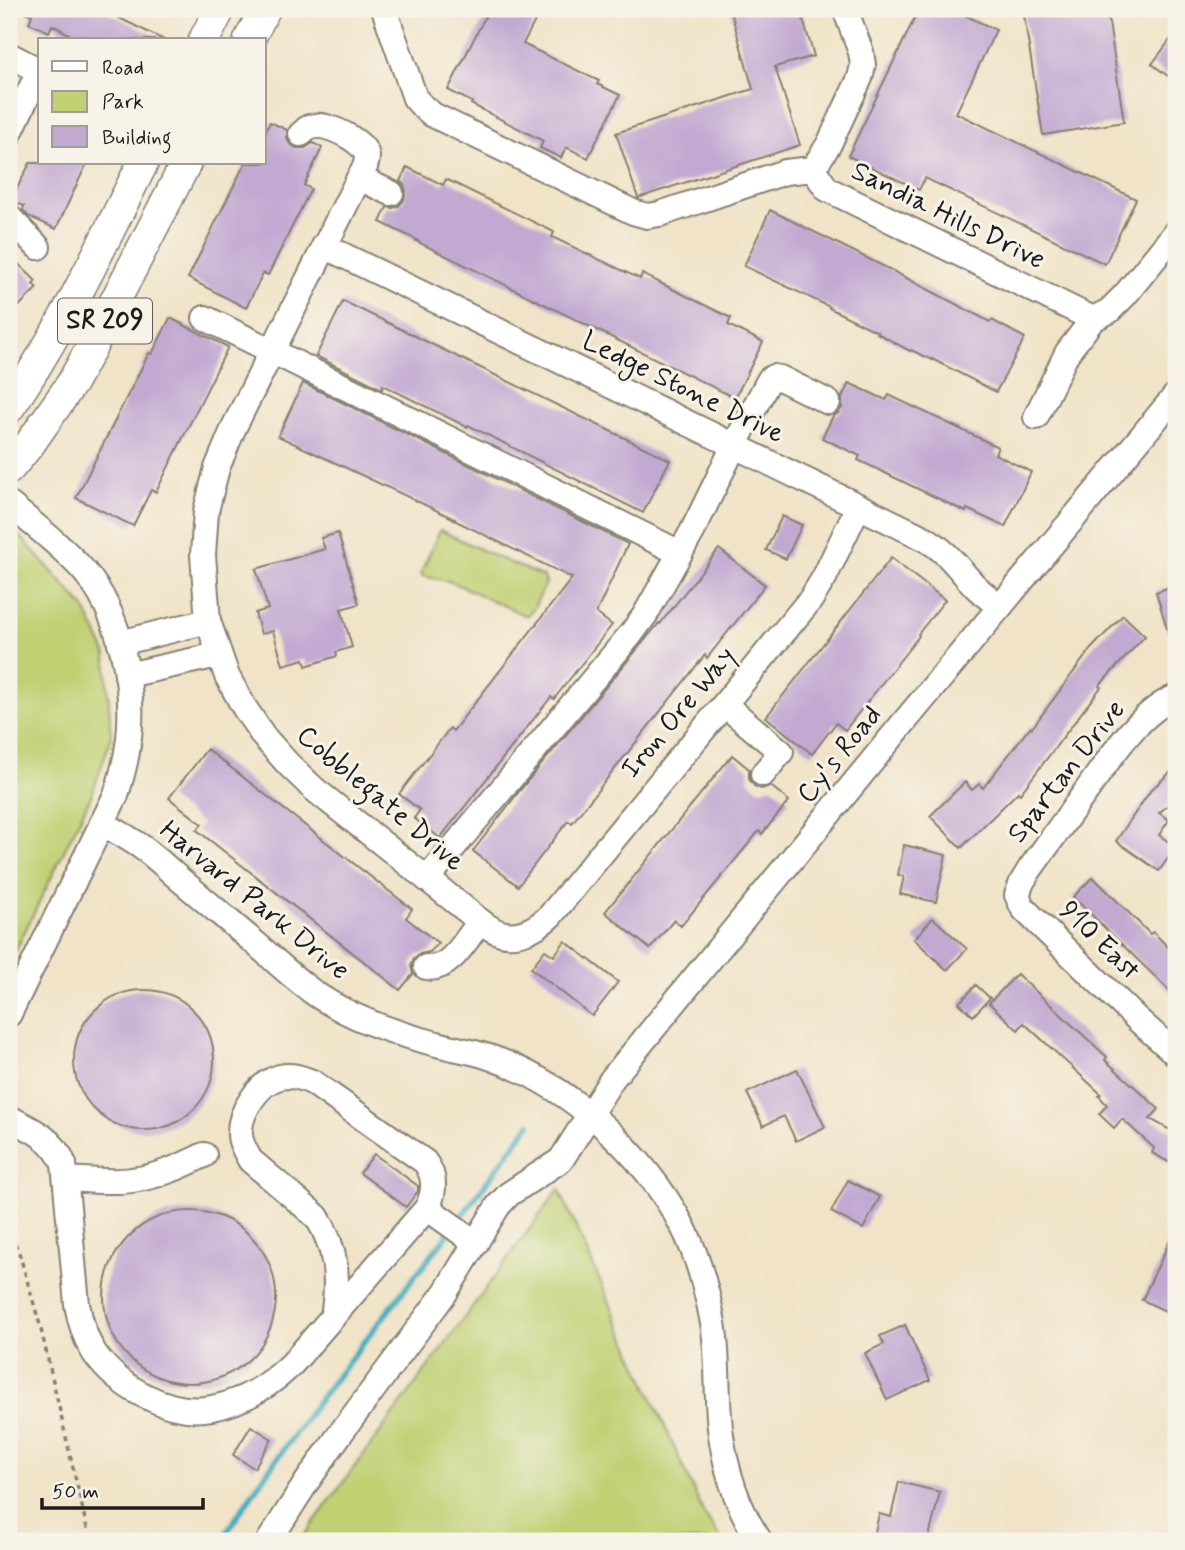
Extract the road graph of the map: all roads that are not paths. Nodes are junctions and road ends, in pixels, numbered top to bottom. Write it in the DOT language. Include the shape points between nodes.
graph roads {
  1 [pos="220,9"];
  2 [pos="265,9"];
  3 [pos="384,9"];
  4 [pos="845,9"];
  5 [pos="205,38"];
  6 [pos="249,38"];
  7 [pos="9,55"];
  8 [pos="38,70"];
  9 [pos="38,73"];
  10 [pos="301,134"];
  11 [pos="9,135"];
  12 [pos="142,164"];
  13 [pos="185,164"];
  14 [pos="813,169"];
  15 [pos="359,178"];
  16 [pos="391,194"];
  17 [pos="9,217"];
  18 [pos="1176,232"];
  19 [pos="324,246"];
  20 [pos="38,247"];
  21 [pos="205,318"];
  22 [pos="1093,319"];
  23 [pos="272,351"];
  24 [pos="1176,395"];
  25 [pos="828,402"];
  26 [pos="9,408"];
  27 [pos="1036,417"];
  28 [pos="734,446"];
  29 [pos="9,469"];
  30 [pos="9,504"];
  31 [pos="858,507"];
  32 [pos="680,553"];
  33 [pos="1000,607"];
  34 [pos="208,621"];
  35 [pos="120,643"];
  36 [pos="218,655"];
  37 [pos="127,675"];
  38 [pos="1176,697"];
  39 [pos="725,705"];
  40 [pos="763,774"];
  41 [pos="102,823"];
  42 [pos="427,879"];
  43 [pos="1017,895"];
  44 [pos="480,921"];
  45 [pos="518,933"];
  46 [pos="426,967"];
  47 [pos="9,1014"];
  48 [pos="1176,1054"];
  49 [pos="590,1115"];
  50 [pos="9,1118"];
  51 [pos="205,1157"];
  52 [pos="67,1178"];
  53 [pos="452,1226"];
  54 [pos="333,1317"];
  55 [pos="269,1541"];
  56 [pos="760,1541"];
  1 -- 5 [label="main road"];
  2 -- 6 [label="main road"];
  3 -- 14 [label="street, Sandia Hills Drive" via="415,98 423,107 633,212 660,214 785,172"];
  4 -- 14 [label="street" via="863,65 829,144"];
  7 -- 8 [label="street"];
  9 -- 11 [label="street"];
  10 -- 15 [label="street" via="309,127 324,126 360,144 367,157"];
  12 -- 26 [label="main road, SR 209" via="56,334"];
  13 -- 29 [label="main road, SR 209" via="72,383"];
  14 -- 22 [label="street, Sandia Hills Drive" via="827,189"];
  15 -- 16 [label="street"];
  15 -- 19 [label="street, Cobblegate Drive"];
  17 -- 20 [label="street"];
  18 -- 22 [label="street" via="1125,295"];
  19 -- 23 [label="street, Cobblegate Drive"];
  19 -- 28 [label="street, Ledge Stone Drive"];
  21 -- 23 [label="street"];
  22 -- 27 [label="street" via="1067,353"];
  23 -- 32 [label="street"];
  23 -- 34 [label="street, Cobblegate Drive" via="229,437 206,511 203,555"];
  24 -- 33 [label="street, Cy's Road"];
  25 -- 28 [label="street" via="773,377"];
  28 -- 31 [label="street, Ledge Stone Drive"];
  28 -- 32 [label="street"];
  30 -- 35 [label="street" via="85,572 112,617"];
  31 -- 33 [label="street, Ledge Stone Drive" via="941,548"];
  31 -- 39 [label="street, Iron Ore Way" via="811,599"];
  32 -- 42 [label="street" via="631,634"];
  33 -- 49 [label="street, Cy's Road" via="612,1079"];
  34 -- 35 [label="street"];
  34 -- 36 [label="street, Cobblegate Drive"];
  35 -- 37 [label="street"];
  36 -- 37 [label="street"];
  36 -- 42 [label="street, Cobblegate Drive" via="244,707 288,764"];
  37 -- 41 [label="street" via="130,706 125,765"];
  38 -- 43 [label="street, Spartan Drive" via="1140,722 1117,748 1030,869"];
  39 -- 40 [label="street" via="781,752"];
  39 -- 45 [label="street, Iron Ore Way" via="550,916 541,925"];
  41 -- 47 [label="street"];
  41 -- 49 [label="street, Harvard Park Drive" via="146,850 320,997 398,1034 523,1071"];
  42 -- 44 [label="street, Cobblegate Drive"];
  43 -- 48 [label="street, 910 East" via="1032,918"];
  44 -- 45 [label="street, Cobblegate Drive" via="502,933"];
  44 -- 46 [label="street" via="444,965"];
  49 -- 53 [label="street, Cy's Road" via="561,1160 498,1206"];
  49 -- 56 [label="street, Harvard Park Drive" via="632,1154 684,1229 713,1323 720,1427 729,1479"];
  50 -- 52 [label="street" via="48,1140 59,1152"];
  51 -- 52 [label="street" via="133,1180"];
  52 -- 54 [label="street" via="79,1319 103,1364 150,1398 188,1409 244,1398 278,1378"];
  53 -- 54 [label="street"];
  53 -- 54 [label="street" via="433,1194 431,1170 425,1162 313,1082 300,1077 273,1079 248,1105 240,1134 243,1147 259,1169 322,1225 337,1269"];
  53 -- 55 [label="street" via="445,1293 340,1434"];
}
